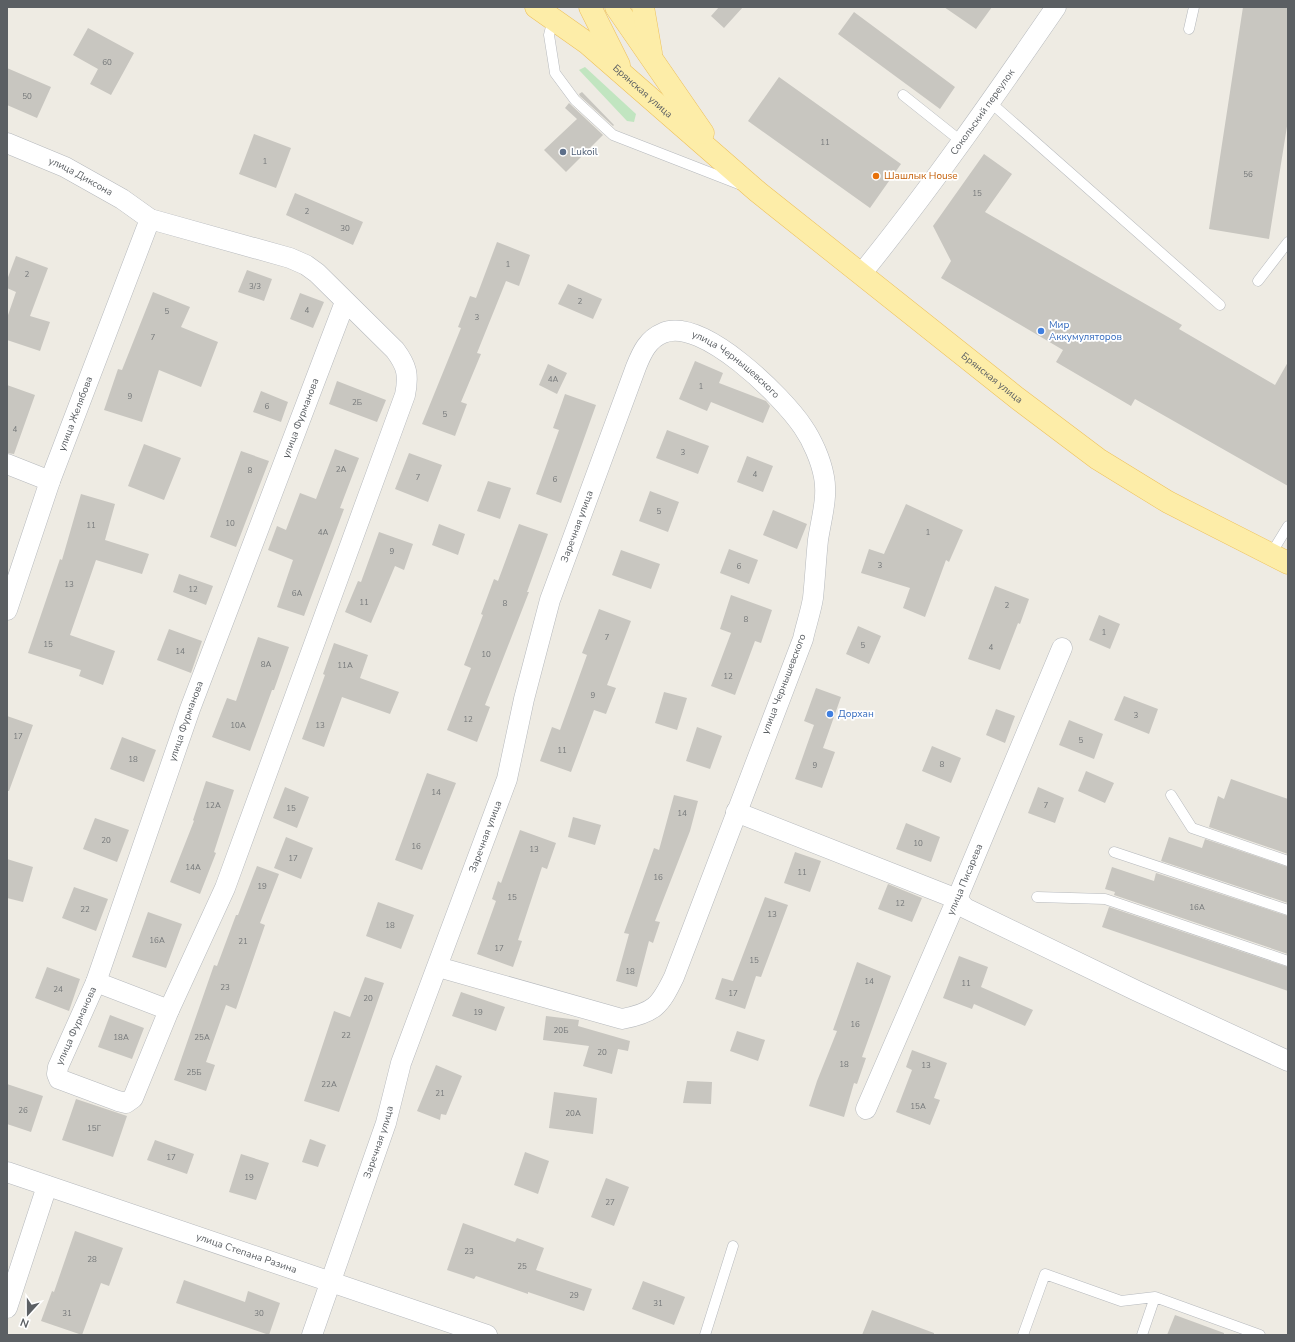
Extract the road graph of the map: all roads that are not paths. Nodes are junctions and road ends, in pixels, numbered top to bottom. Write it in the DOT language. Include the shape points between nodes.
graph roads {
  1 [pos="590,7"];
  2 [pos="616,7"];
  3 [pos="643,7"];
  4 [pos="1056,7"];
  5 [pos="1194,7"];
  6 [pos="544,13"];
  7 [pos="1189,29"];
  8 [pos="652,58"];
  9 [pos="626,77"];
  10 [pos="903,95"];
  11 [pos="990,102"];
  12 [pos="962,142"];
  13 [pos="7,143"];
  14 [pos="720,157"];
  15 [pos="758,192"];
  16 [pos="150,219"];
  17 [pos="1288,242"];
  18 [pos="862,273"];
  19 [pos="1258,281"];
  20 [pos="345,302"];
  21 [pos="1220,305"];
  22 [pos="652,339"];
  23 [pos="7,464"];
  24 [pos="50,481"];
  25 [pos="1288,526"];
  26 [pos="1279,559"];
  27 [pos="7,610"];
  28 [pos="1062,648"];
  29 [pos="1171,795"];
  30 [pos="736,812"];
  31 [pos="1114,852"];
  32 [pos="1288,861"];
  33 [pos="1037,897"];
  34 [pos="957,899"];
  35 [pos="1288,910"];
  36 [pos="1288,961"];
  37 [pos="438,967"];
  38 [pos="96,982"];
  39 [pos="169,1010"];
  40 [pos="1288,1061"];
  41 [pos="866,1109"];
  42 [pos="7,1172"];
  43 [pos="47,1186"];
  44 [pos="733,1246"];
  45 [pos="330,1282"];
  46 [pos="1155,1297"];
  47 [pos="7,1308"];
  48 [pos="312,1335"];
  49 [pos="487,1335"];
  50 [pos="705,1335"];
  51 [pos="1023,1335"];
  52 [pos="1142,1335"];
  53 [pos="1260,1335"];
  1 -- 9 [label="main road, Брянская улица"];
  2 -- 8 [label="main road, Брянская улица"];
  3 -- 8 [label="main road"];
  4 -- 11 [label="street, Сокольский переулок"];
  5 -- 7 [label="lane"];
  6 -- 9 [label="main road" via="587,43"];
  6 -- 15 [label="lane" via="555,73 574,100 613,135"];
  8 -- 14 [label="main road, Брянская улица"];
  9 -- 14 [label="main road, Брянская улица"];
  10 -- 12 [label="lane"];
  11 -- 12 [label="street, Сокольский переулок"];
  11 -- 21 [label="lane"];
  12 -- 18 [label="street, Сокольский переулок" via="899,228"];
  13 -- 16 [label="street, улица Диксона" via="65,167 122,199"];
  14 -- 15 [label="main road, Брянская улица"];
  15 -- 18 [label="main road, Брянская улица"];
  16 -- 20 [label="street, улица Диксона" via="290,258 317,273"];
  16 -- 24 [label="street, улица Желябова"];
  17 -- 19 [label="lane"];
  18 -- 26 [label="main road, Брянская улица" via="1011,393 1098,459 1168,502"];
  20 -- 38 [label="street, улица Фурманова" via="190,709"];
  20 -- 39 [label="street, улица Фурманова" via="404,362 408,380 405,395 226,888"];
  22 -- 30 [label="street, улица Чернышевского" via="664,332 682,330 720,348 765,382 804,428 820,460 824,478 824,501 812,599 803,639"];
  22 -- 37 [label="street, Заречная улица" via="640,356 561,567 524,699 507,779"];
  23 -- 24 [label="street"];
  24 -- 27 [label="street, улица Желябова"];
  25 -- 26 [label="lane"];
  28 -- 34 [label="street, улица Писарева"];
  29 -- 32 [label="lane" via="1192,828"];
  30 -- 34 [label="street"];
  30 -- 37 [label="street, улица Чернышевского" via="666,994 654,1008 642,1015 622,1019"];
  31 -- 35 [label="lane"];
  33 -- 36 [label="lane" via="1105,899"];
  34 -- 40 [label="street" via="965,908"];
  34 -- 41 [label="street, улица Писарева"];
  37 -- 45 [label="street, Заречная улица" via="401,1063 386,1123"];
  38 -- 39 [label="street"];
  38 -- 39 [label="street, улица Фурманова" via="58,1067 59,1079 126,1103 132,1098"];
  42 -- 43 [label="street, улица Степана Разина"];
  43 -- 45 [label="street, улица Степана Разина"];
  43 -- 47 [label="street"];
  44 -- 50 [label="lane"];
  45 -- 48 [label="street, Заречная улица"];
  45 -- 49 [label="street, улица Степана Разина"];
  46 -- 51 [label="lane" via="1121,1301 1045,1274"];
  46 -- 52 [label="lane"];
  46 -- 53 [label="lane"];
}
